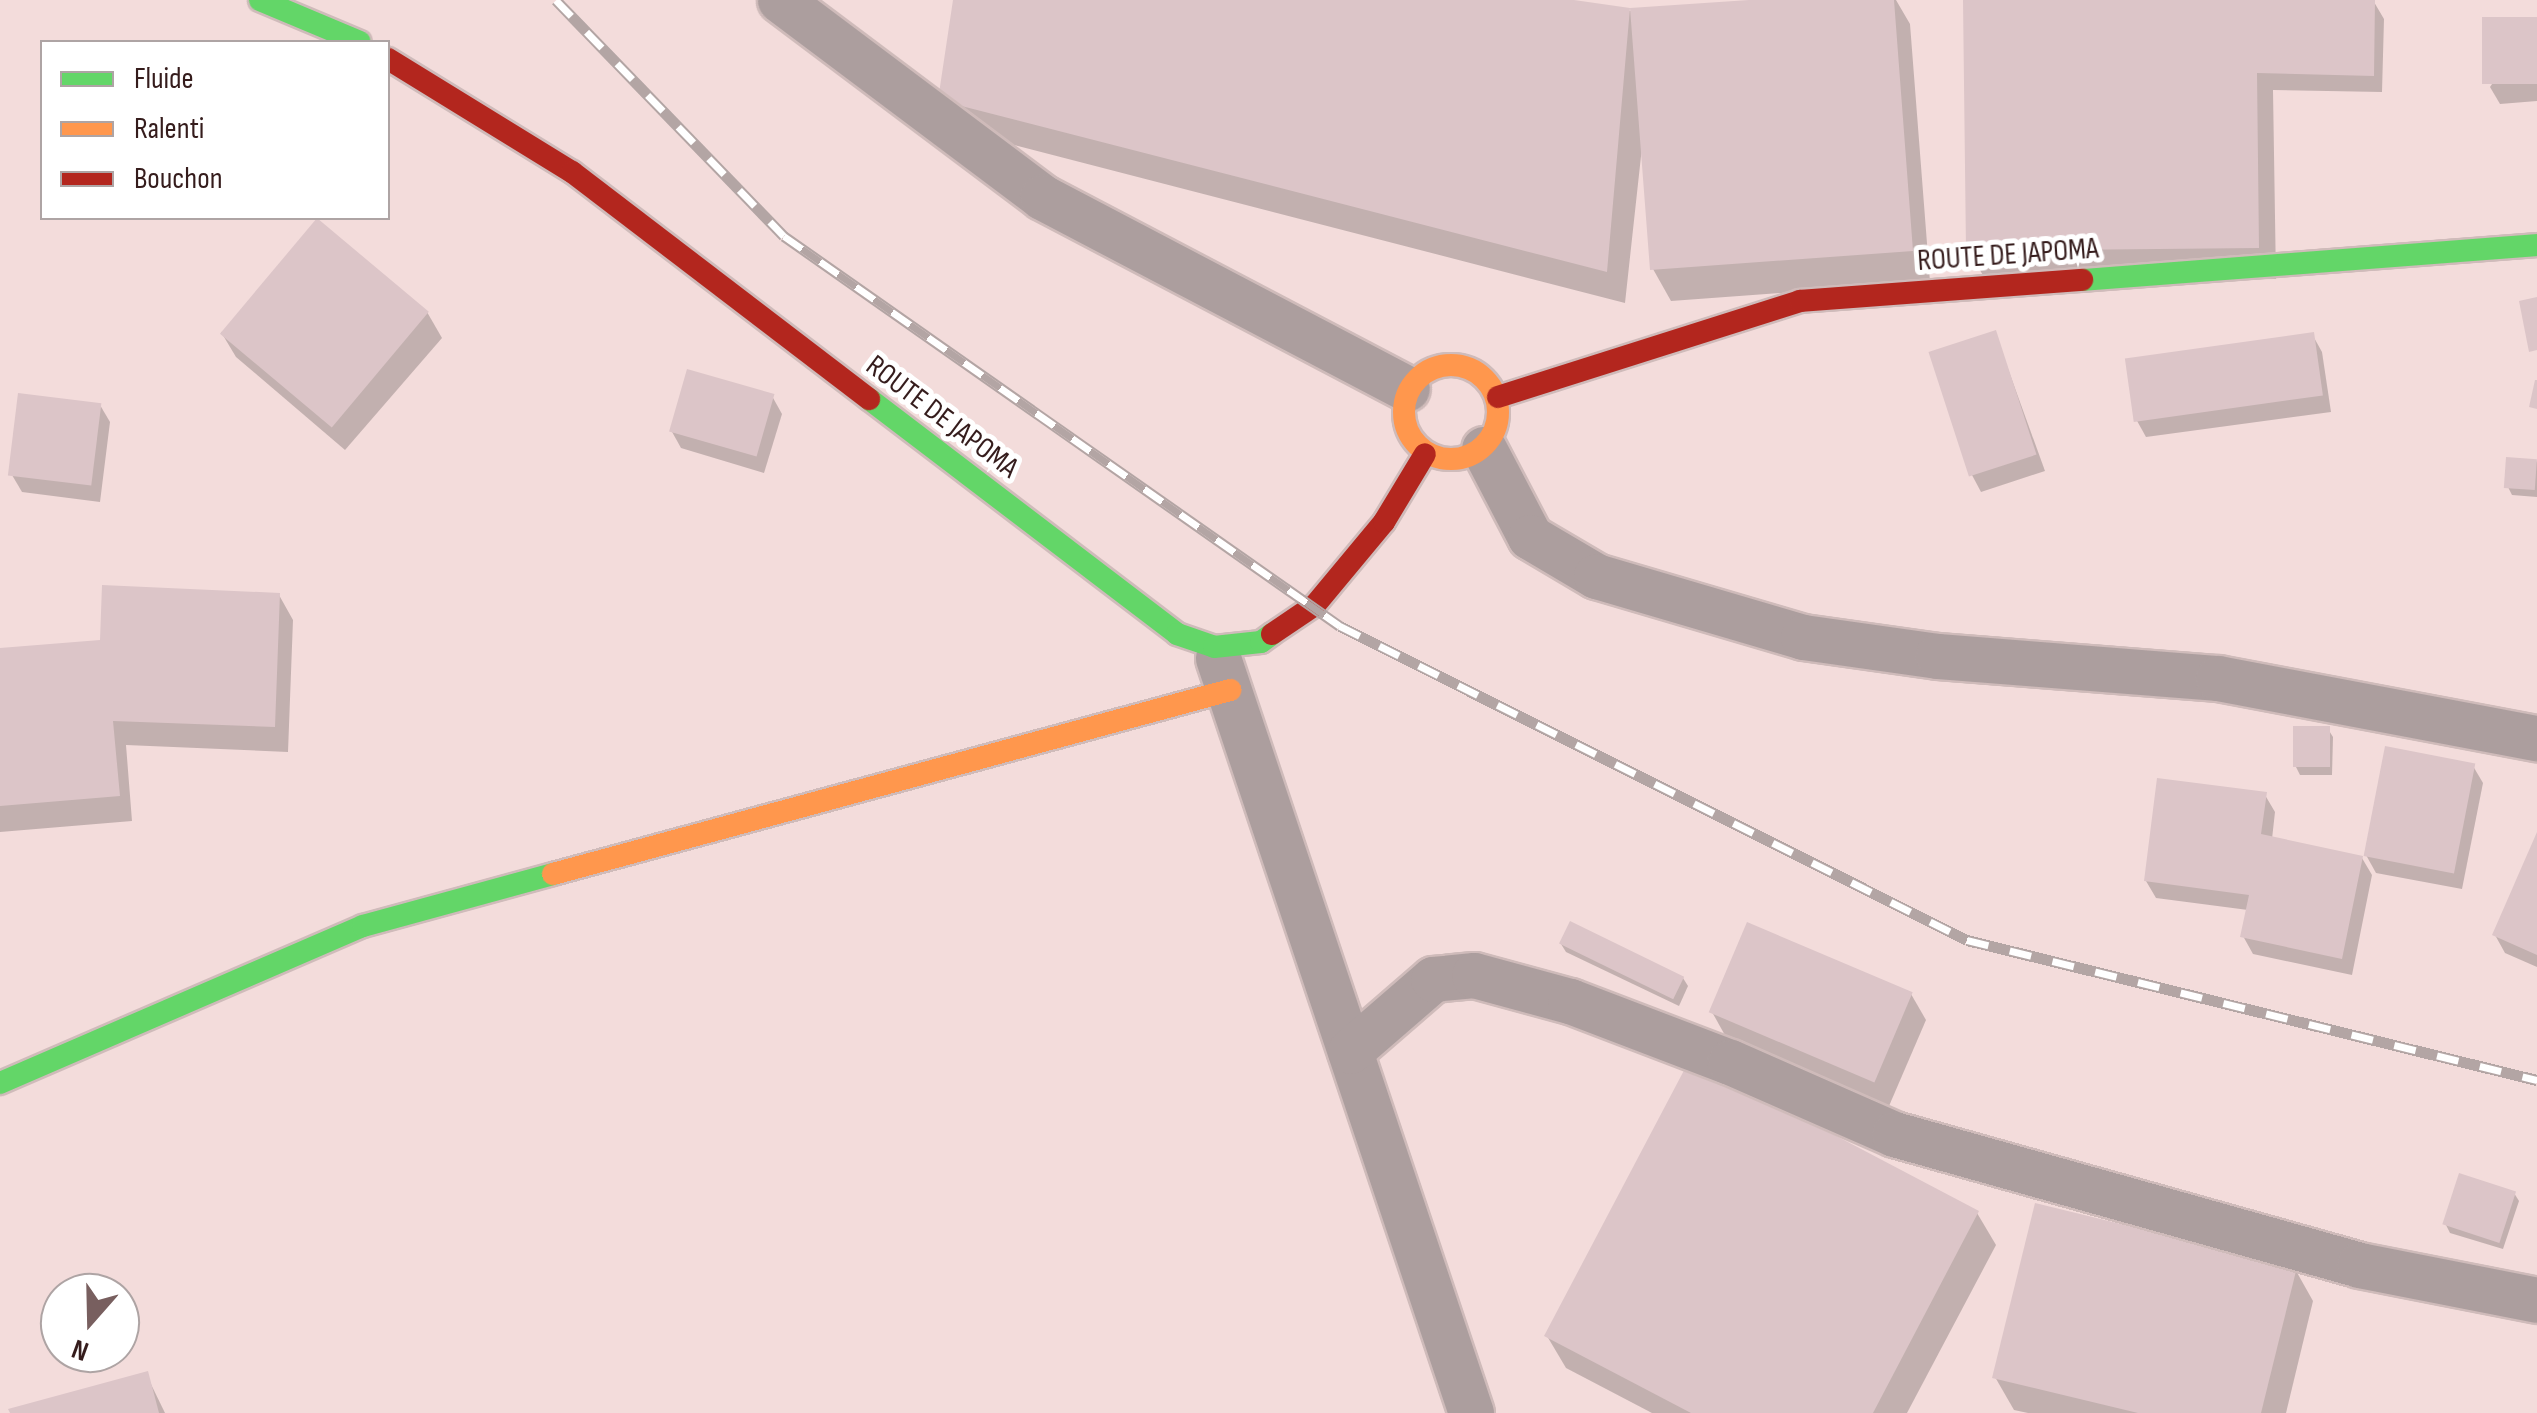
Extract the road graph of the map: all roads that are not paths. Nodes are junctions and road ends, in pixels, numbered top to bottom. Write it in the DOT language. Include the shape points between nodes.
graph roads {
  1 [pos="260,0"];
  2 [pos="780,0"];
  3 [pos="355,40"];
  4 [pos="390,61"];
  5 [pos="2537,245"];
  6 [pos="1407,390"];
  7 [pos="1498,397"];
  8 [pos="1484,449"];
  9 [pos="1425,454"];
  10 [pos="1214,647"];
  11 [pos="1230,690"];
  12 [pos="2537,738"];
  13 [pos="1350,1051"];
  14 [pos="0,1083"];
  15 [pos="2537,1300"];
  16 [pos="1471,1413"];
  1 -- 3 [label="street"];
  2 -- 6 [label="street" via="1042,198"];
  4 -- 10 [label="street, ROUTE DE JAPOMA" via="572,172 1177,634"];
  5 -- 7 [label="street, ROUTE DE JAPOMA" via="1800,301"];
  6 -- 7 [label="street" via="1427,369 1456,364 1482,374"];
  6 -- 9 [label="street" via="1404,425"];
  7 -- 8 [label="street" via="1498,426"];
  8 -- 9 [label="street" via="1455,461"];
  8 -- 12 [label="street" via="1530,537 1596,576 1802,637 1938,656 2218,678"];
  9 -- 10 [label="street" via="1384,522 1315,605 1260,642"];
  10 -- 11 [label="street"];
  11 -- 13 [label="street"];
  11 -- 14 [label="street" via="363,926"];
  13 -- 15 [label="street" via="1433,979 1474,975 1570,1001 1894,1134 2359,1265"];
  13 -- 16 [label="street"];
}
